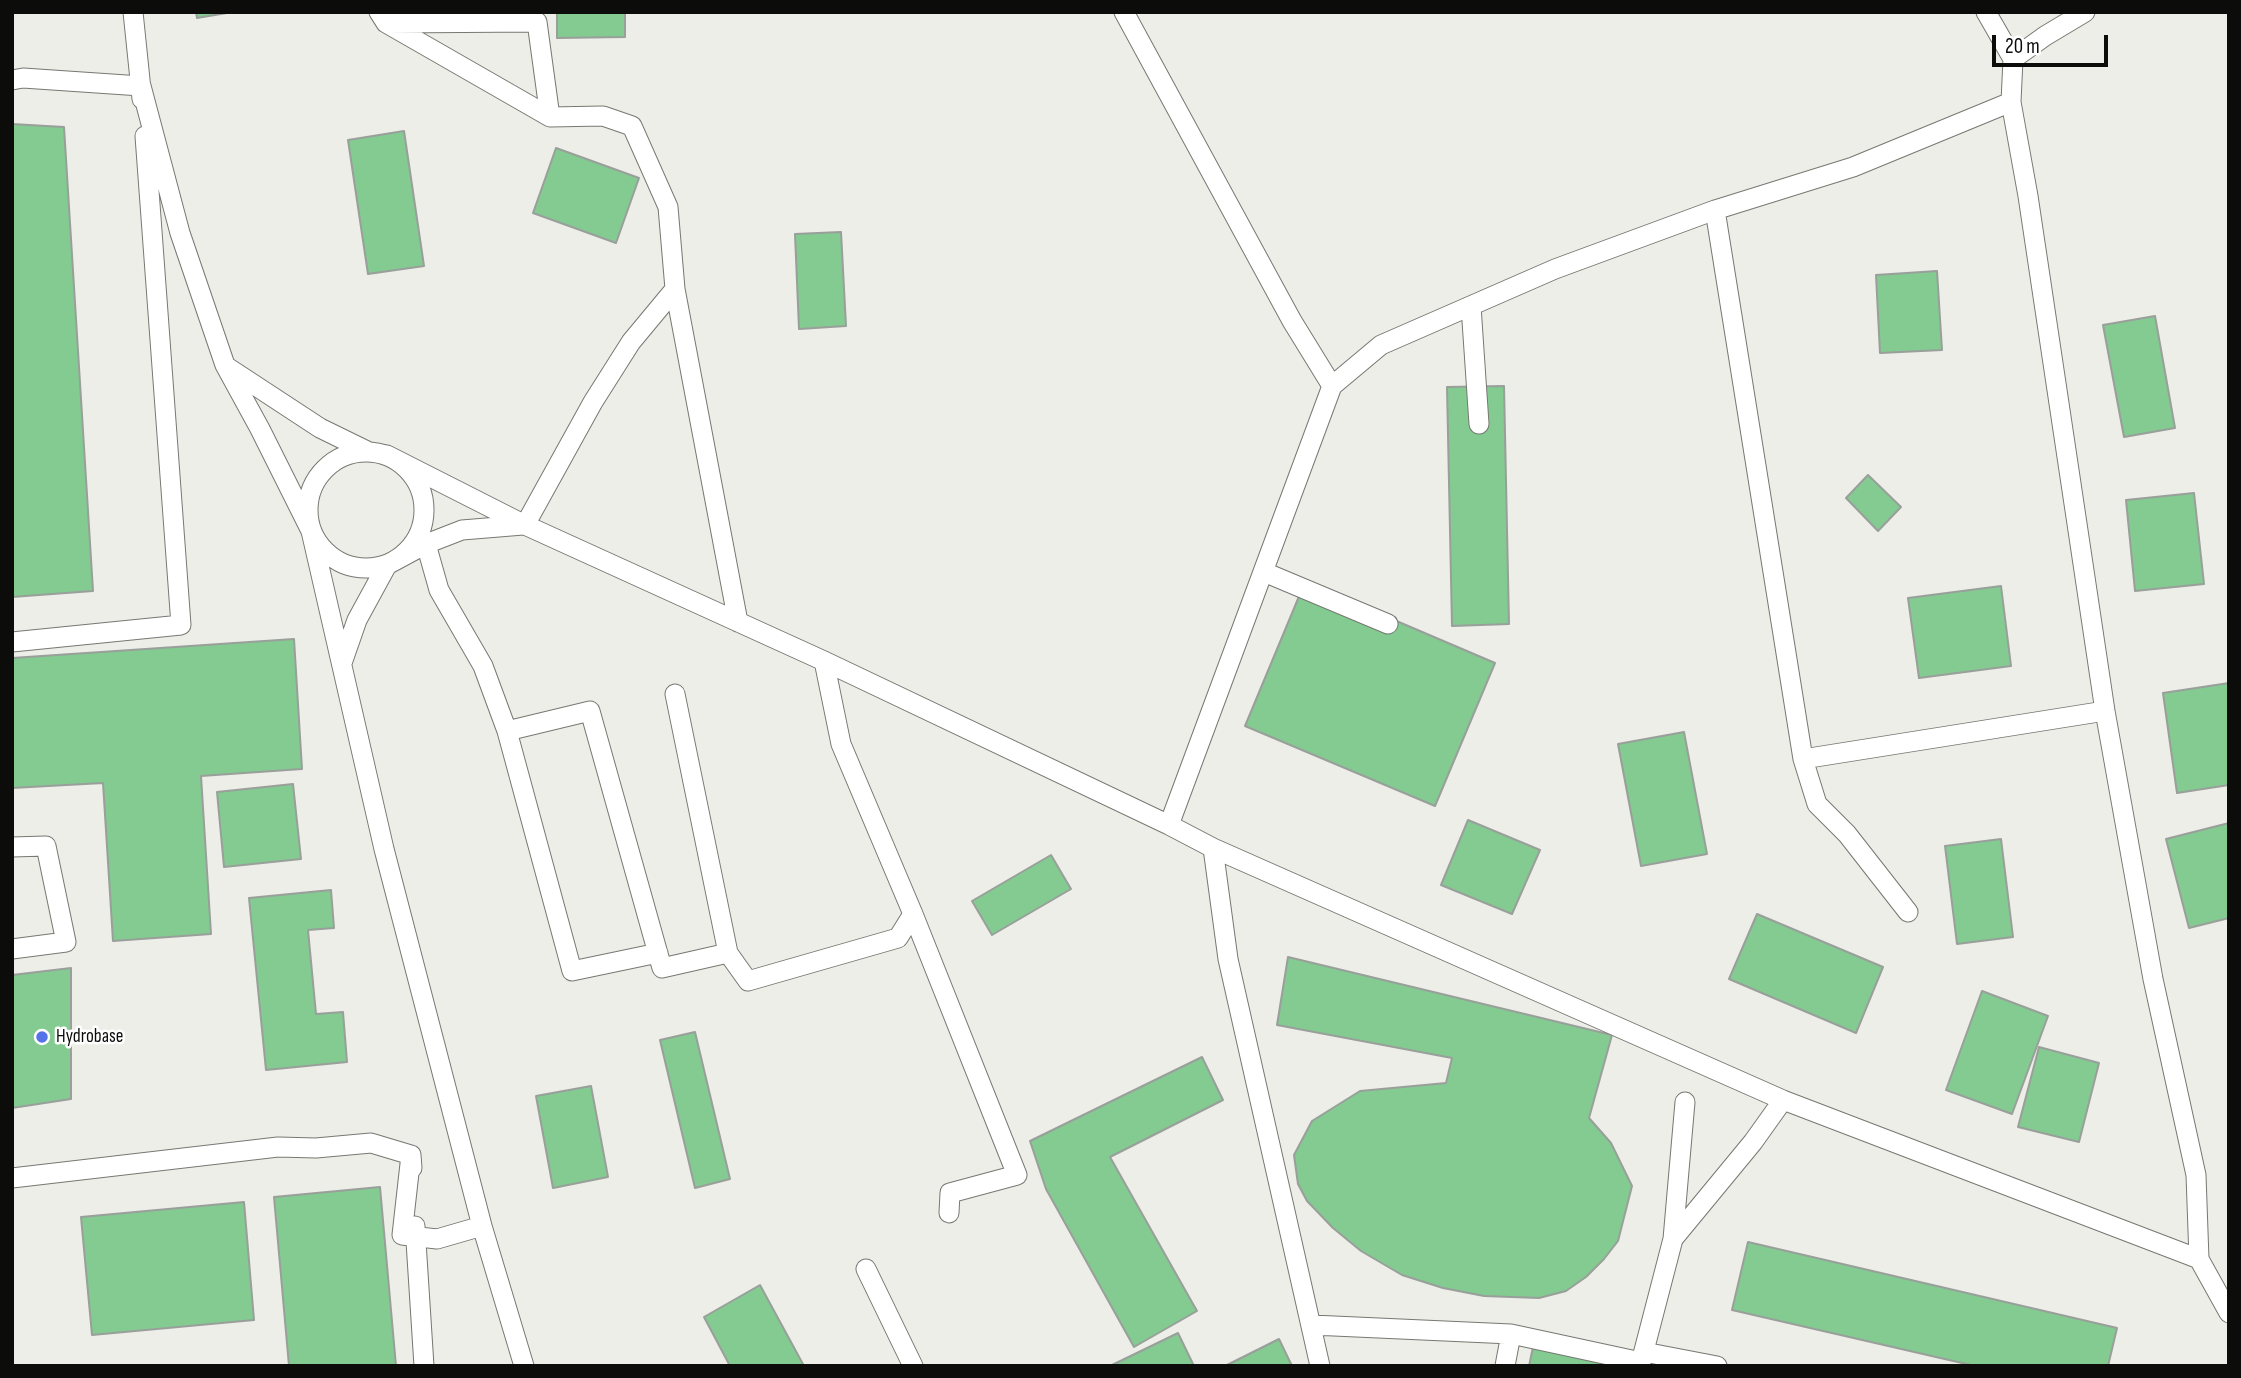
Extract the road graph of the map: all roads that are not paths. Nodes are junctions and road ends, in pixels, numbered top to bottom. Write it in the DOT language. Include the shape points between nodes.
graph roads {
  1 [pos="133,12"];
  2 [pos="1124,12"];
  3 [pos="1986,12"];
  4 [pos="2085,12"];
  5 [pos="382,17"];
  6 [pos="2013,60"];
  7 [pos="12,80"];
  8 [pos="141,86"];
  9 [pos="2011,102"];
  10 [pos="550,117"];
  11 [pos="1715,210"];
  12 [pos="675,289"];
  13 [pos="1471,306"];
  14 [pos="225,365"];
  15 [pos="1332,386"];
  16 [pos="1479,424"];
  17 [pos="367,451"];
  18 [pos="387,455"];
  19 [pos="524,524"];
  20 [pos="311,531"];
  21 [pos="426,544"];
  22 [pos="387,565"];
  23 [pos="1264,572"];
  24 [pos="738,622"];
  25 [pos="1388,624"];
  26 [pos="12,642"];
  27 [pos="824,661"];
  28 [pos="342,664"];
  29 [pos="675,694"];
  30 [pos="2105,711"];
  31 [pos="508,731"];
  32 [pos="1803,759"];
  33 [pos="1169,825"];
  34 [pos="12,847"];
  35 [pos="1213,848"];
  36 [pos="1908,912"];
  37 [pos="913,914"];
  38 [pos="12,949"];
  39 [pos="658,953"];
  40 [pos="728,953"];
  41 [pos="1783,1100"];
  42 [pos="1685,1102"];
  43 [pos="411,1155"];
  44 [pos="12,1178"];
  45 [pos="949,1213"];
  46 [pos="482,1226"];
  47 [pos="1673,1239"];
  48 [pos="2199,1259"];
  49 [pos="866,1269"];
  50 [pos="2229,1313"];
  51 [pos="1312,1325"];
  52 [pos="1511,1334"];
  53 [pos="1642,1360"];
  54 [pos="523,1362"];
  55 [pos="424,1366"];
  56 [pos="913,1366"];
  57 [pos="1320,1366"];
  58 [pos="1505,1366"];
  59 [pos="1717,1366"];
  1 -- 8 [label="lane"];
  2 -- 15 [label="lane"];
  3 -- 6 [label="lane"];
  4 -- 6 [label="lane"];
  5 -- 10 [label="lane"];
  5 -- 10 [label="lane" via="537,22"];
  6 -- 9 [label="lane"];
  7 -- 8 [label="lane"];
  8 -- 14 [label="lane" via="180,233"];
  8 -- 26 [label="lane" via="181,625"];
  9 -- 11 [label="lane" via="1853,167"];
  9 -- 30 [label="lane"];
  10 -- 12 [label="lane" via="603,116 632,126 668,207"];
  11 -- 13 [label="lane" via="1555,269"];
  11 -- 32 [label="lane"];
  12 -- 19 [label="lane" via="631,342"];
  12 -- 24 [label="lane"];
  13 -- 15 [label="lane" via="1381,345"];
  13 -- 16 [label="lane"];
  14 -- 17 [label="lane" via="320,428"];
  14 -- 20 [label="lane"];
  15 -- 23 [label="lane"];
  17 -- 18 [label="lane"];
  17 -- 20 [label="lane" via="345,455 316,479 307,514"];
  18 -- 19 [label="lane"];
  18 -- 22 [label="lane" via="412,475 424,508 415,542"];
  19 -- 21 [label="lane" via="462,530"];
  19 -- 24 [label="lane"];
  20 -- 22 [label="lane" via="321,549 342,564 362,569"];
  20 -- 28 [label="lane"];
  21 -- 22 [label="lane"];
  21 -- 31 [label="lane" via="439,590 483,666"];
  22 -- 28 [label="lane" via="357,620"];
  23 -- 25 [label="lane"];
  23 -- 33 [label="lane"];
  24 -- 27 [label="lane"];
  27 -- 33 [label="lane"];
  27 -- 37 [label="lane" via="841,744"];
  28 -- 46 [label="lane" via="384,849"];
  29 -- 40 [label="lane"];
  30 -- 32 [label="lane"];
  30 -- 48 [label="lane" via="2153,979 2196,1175"];
  31 -- 39 [label="lane" via="590,711"];
  31 -- 39 [label="lane" via="572,971"];
  32 -- 36 [label="lane" via="1817,804 1847,834"];
  33 -- 35 [label="lane"];
  34 -- 38 [label="lane" via="46,846 66,942"];
  35 -- 41 [label="lane"];
  35 -- 51 [label="lane" via="1228,959"];
  37 -- 40 [label="lane" via="898,938 748,981"];
  37 -- 45 [label="lane" via="1017,1175 950,1193"];
  39 -- 40 [label="lane" via="662,968"];
  41 -- 47 [label="lane"];
  41 -- 48 [label="lane"];
  42 -- 47 [label="lane"];
  43 -- 44 [label="lane" via="371,1143 278,1147"];
  43 -- 46 [label="lane" via="402,1236 437,1239"];
  43 -- 55 [label="lane"];
  46 -- 54 [label="lane"];
  47 -- 53 [label="lane"];
  48 -- 50 [label="lane"];
  49 -- 56 [label="lane"];
  51 -- 52 [label="lane"];
  51 -- 57 [label="lane"];
  52 -- 53 [label="lane"];
  52 -- 58 [label="lane"];
  53 -- 59 [label="lane"];
}
